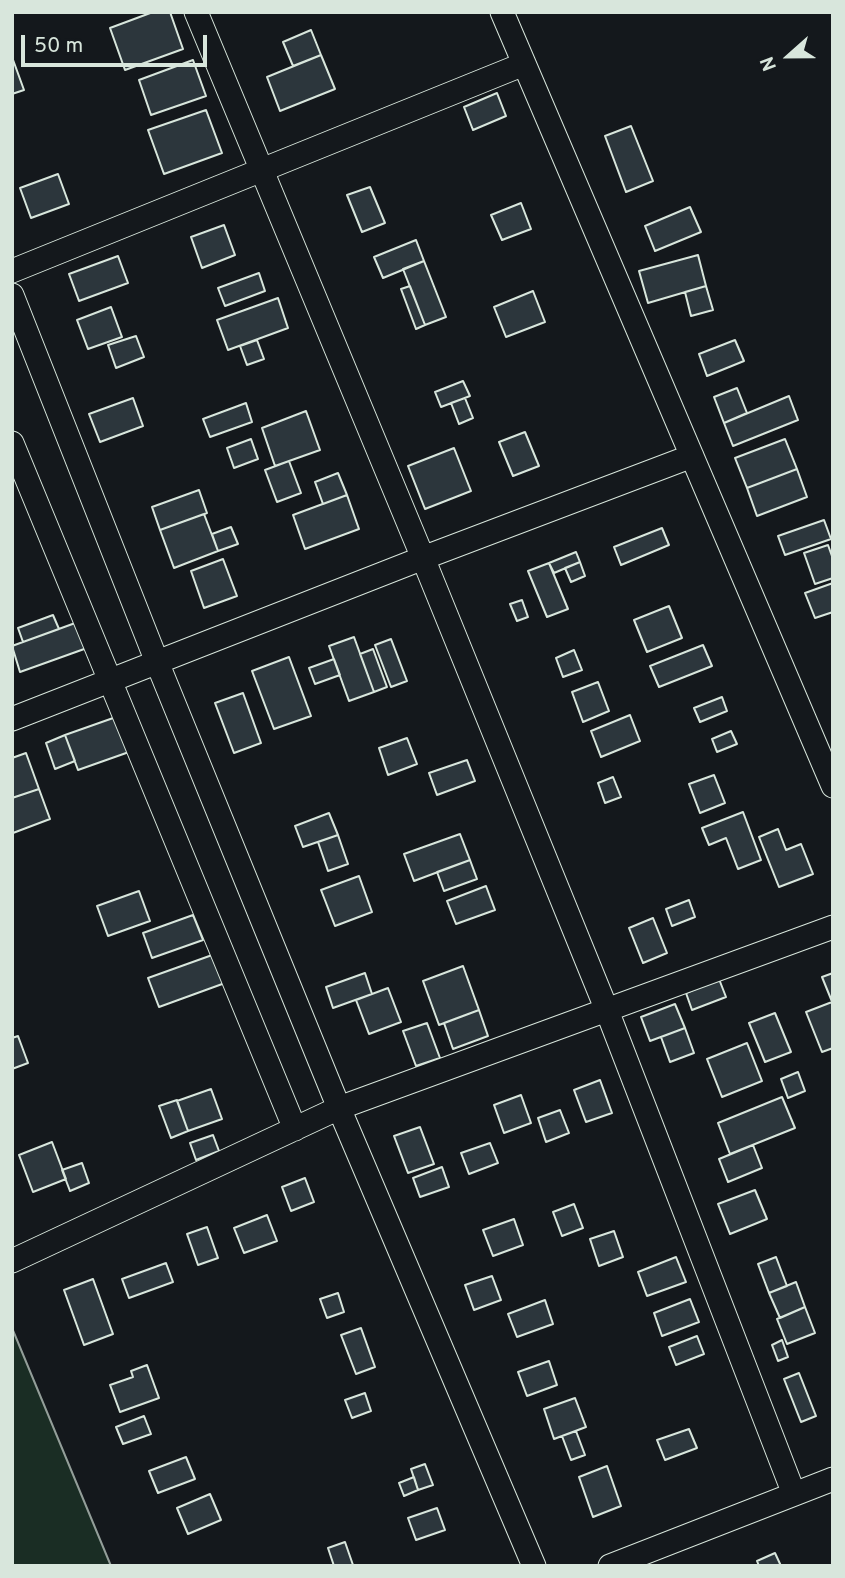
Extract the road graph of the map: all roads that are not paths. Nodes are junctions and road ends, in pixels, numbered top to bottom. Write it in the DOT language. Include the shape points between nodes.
graph roads {
  1 [pos="196,12"];
  2 [pos="502,12"];
  3 [pos="524,64"];
  4 [pos="262,171"];
  5 [pos="12,271"];
  6 [pos="12,295"];
  7 [pos="12,443"];
  8 [pos="692,456"];
  9 [pos="423,558"];
  10 [pos="158,662"];
  11 [pos="110,681"];
  12 [pos="12,719"];
  13 [pos="833,786"];
  14 [pos="833,927"];
  15 [pos="606,1008"];
  16 [pos="339,1108"];
  17 [pos="295,1129"];
  18 [pos="12,1261"];
  19 [pos="833,1479"];
  20 [pos="794,1494"];
  21 [pos="534,1566"];
  22 [pos="610,1566"];
  1 -- 4 [label="street"];
  2 -- 3 [label="street"];
  3 -- 4 [label="street"];
  3 -- 8 [label="street"];
  4 -- 5 [label="street"];
  4 -- 9 [label="street"];
  6 -- 10 [label="street"];
  7 -- 11 [label="street"];
  8 -- 9 [label="street"];
  8 -- 13 [label="street"];
  9 -- 10 [label="street"];
  9 -- 15 [label="street"];
  10 -- 11 [label="street"];
  10 -- 16 [label="street"];
  11 -- 12 [label="street"];
  11 -- 17 [label="street"];
  14 -- 15 [label="street"];
  15 -- 16 [label="street"];
  15 -- 20 [label="street"];
  16 -- 17 [label="street"];
  16 -- 21 [label="street"];
  17 -- 18 [label="street"];
  19 -- 20 [label="street"];
  20 -- 22 [label="street"];
}
